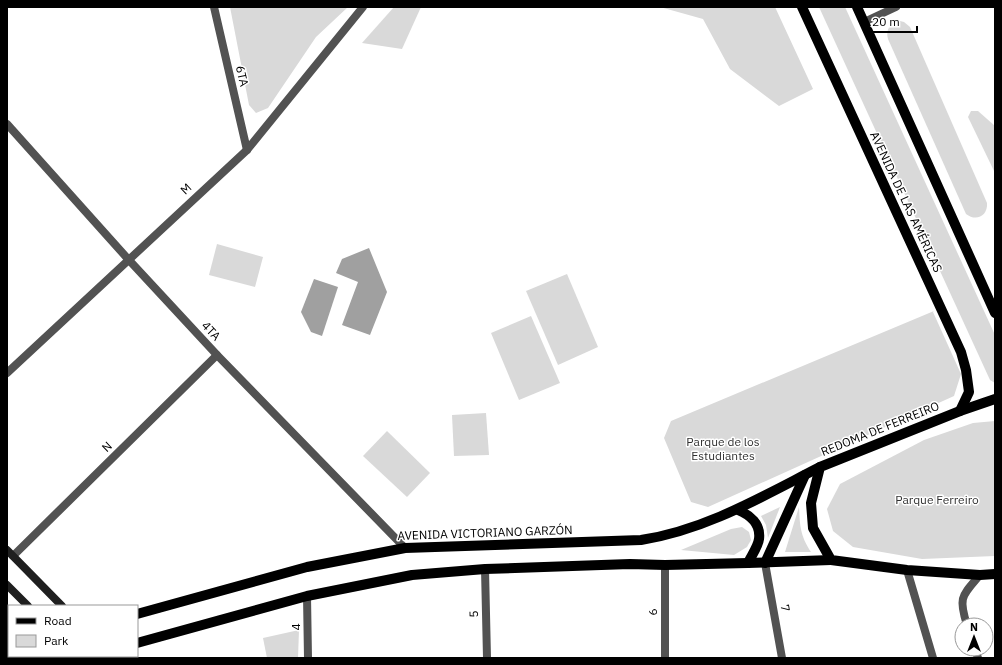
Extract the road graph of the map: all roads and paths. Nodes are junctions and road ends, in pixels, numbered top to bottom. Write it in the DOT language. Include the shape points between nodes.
graph roads {
  1 [pos="214,7"];
  2 [pos="363,7"];
  3 [pos="802,7"];
  4 [pos="857,7"];
  5 [pos="896,7"];
  6 [pos="864,22"];
  7 [pos="7,124"];
  8 [pos="247,150"];
  9 [pos="128,259"];
  10 [pos="995,313"];
  11 [pos="217,355"];
  12 [pos="7,373"];
  13 [pos="995,399"];
  14 [pos="960,411"];
  15 [pos="820,467"];
  16 [pos="805,475"];
  17 [pos="738,510"];
  18 [pos="405,548"];
  19 [pos="10,553"];
  20 [pos="831,560"];
  21 [pos="748,563"];
  22 [pos="765,563"];
  23 [pos="664,565"];
  24 [pos="485,570"];
  25 [pos="907,570"];
  26 [pos="995,574"];
  27 [pos="980,575"];
  28 [pos="7,585"];
  29 [pos="308,596"];
  30 [pos="27,605"];
  31 [pos="61,605"];
  32 [pos="138,614"];
  33 [pos="965,617"];
  34 [pos="138,643"];
  35 [pos="308,658"];
  36 [pos="487,658"];
  37 [pos="665,658"];
  38 [pos="782,658"];
  39 [pos="934,658"];
  1 -- 8 [label="street, 6TA"];
  2 -- 8 [label="street, M"];
  3 -- 14 [label="main road, AVENIDA DE LAS AMÉRICAS" via="961,352 968,392"];
  4 -- 6 [label="main road"];
  5 -- 6 [label="street"];
  6 -- 10 [label="main road"];
  7 -- 9 [label="street, 4TA"];
  8 -- 9 [label="street, M"];
  9 -- 11 [label="street, 4TA"];
  9 -- 12 [label="street, M"];
  11 -- 18 [label="street, 4TA"];
  11 -- 19 [label="street, N"];
  13 -- 14 [label="main road, REDOMA DE FERREIRO"];
  14 -- 15 [label="main road, REDOMA DE FERREIRO"];
  15 -- 16 [label="main road, AVENIDA VICTORIANO GARZÓN"];
  15 -- 20 [label="main road, REDOMA DE FERREIRO" via="811,503 813,528"];
  16 -- 17 [label="main road, AVENIDA VICTORIANO GARZÓN"];
  16 -- 22 [label="main road"];
  17 -- 18 [label="main road, AVENIDA VICTORIANO GARZÓN" via="686,529 641,540"];
  17 -- 21 [label="main road" via="748,514 757,525 759,540"];
  18 -- 32 [label="main road, AVENIDA VICTORIANO GARZÓN" via="307,567"];
  19 -- 31 [label="main road"];
  20 -- 22 [label="main road"];
  20 -- 25 [label="main road"];
  21 -- 22 [label="main road"];
  21 -- 23 [label="main road"];
  22 -- 38 [label="street, 7"];
  23 -- 24 [label="main road"];
  23 -- 37 [label="street, 6"];
  24 -- 29 [label="main road" via="412,575"];
  24 -- 36 [label="street, 5"];
  25 -- 27 [label="main road"];
  25 -- 39 [label="street"];
  26 -- 27 [label="main road"];
  27 -- 33 [label="street" via="964,593 962,608"];
  28 -- 30 [label="main road"];
  29 -- 34 [label="main road"];
  29 -- 35 [label="street, 4"];
}
